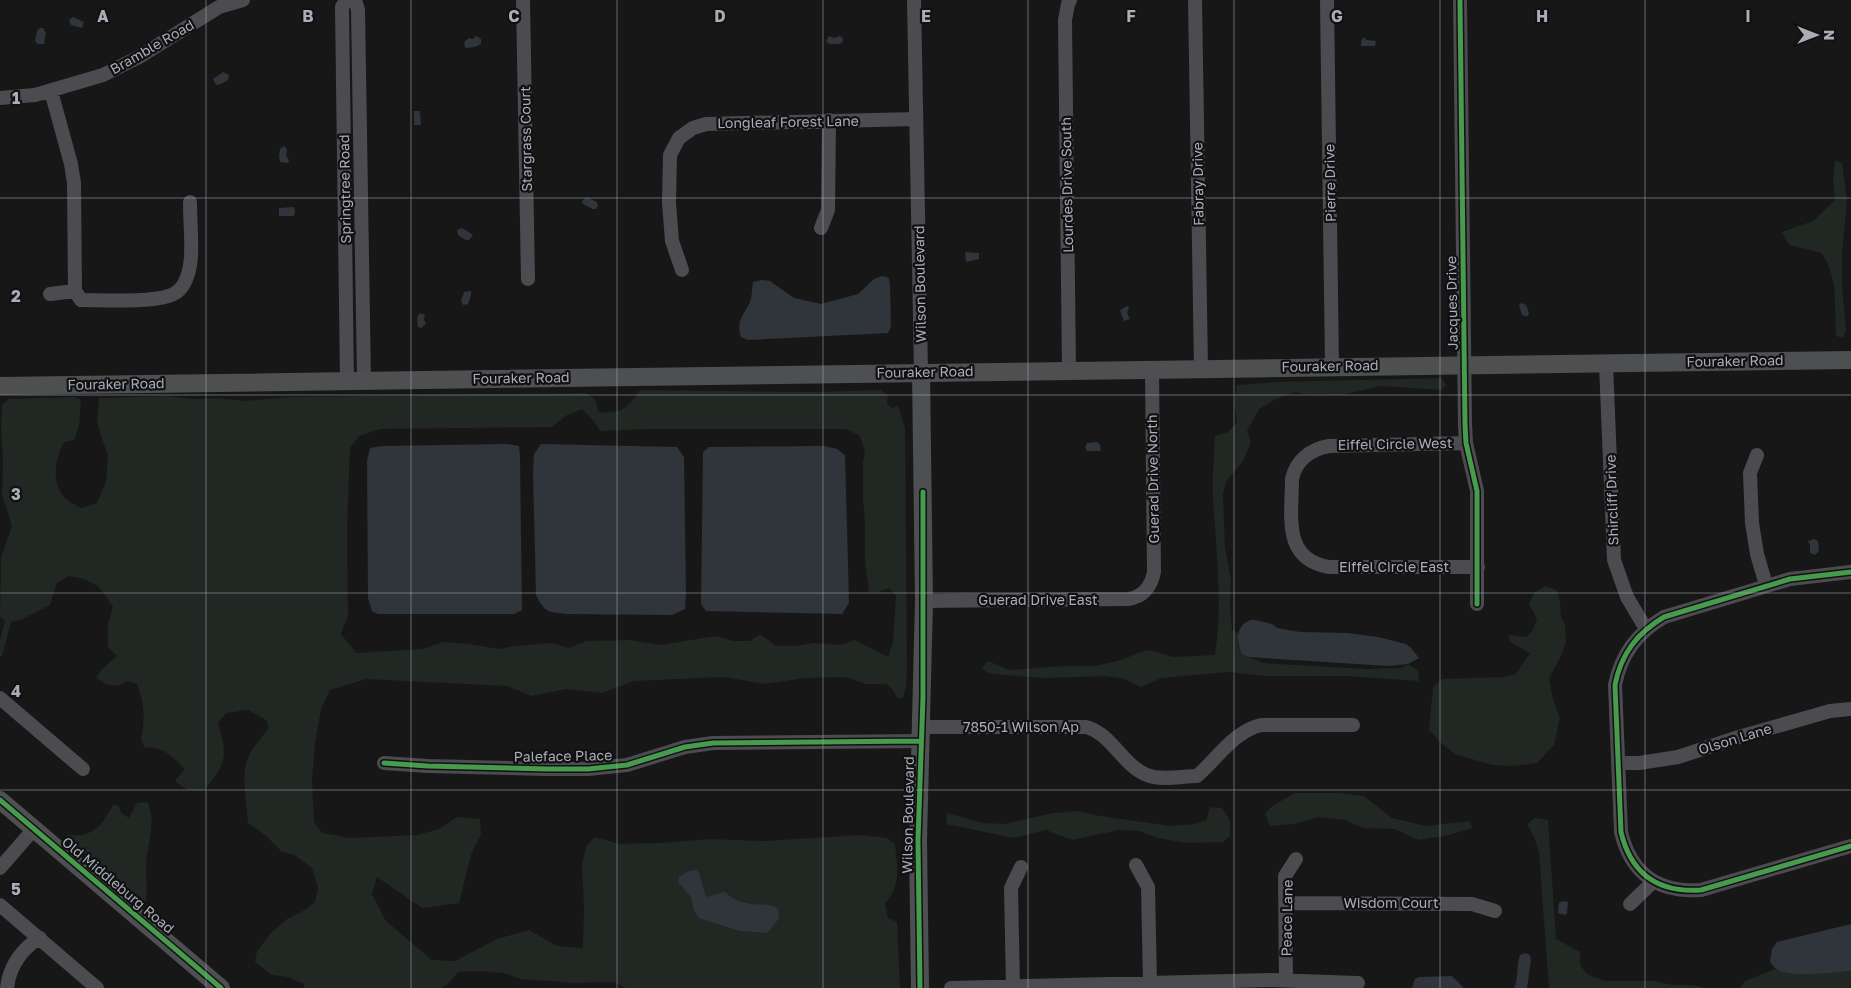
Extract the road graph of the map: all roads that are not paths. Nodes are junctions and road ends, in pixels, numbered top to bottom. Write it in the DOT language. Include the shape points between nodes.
graph roads {
  1 [pos="242,0"];
  2 [pos="346,0"];
  3 [pos="355,0"];
  4 [pos="524,0"];
  5 [pos="914,0"];
  6 [pos="1070,0"];
  7 [pos="1195,0"];
  8 [pos="1327,0"];
  9 [pos="1460,0"];
  10 [pos="216,4"];
  11 [pos="51,91"];
  12 [pos="0,98"];
  13 [pos="916,119"];
  14 [pos="829,120"];
  15 [pos="190,202"];
  16 [pos="821,228"];
  17 [pos="682,270"];
  18 [pos="528,279"];
  19 [pos="75,291"];
  20 [pos="50,294"];
  21 [pos="1851,360"];
  22 [pos="1606,364"];
  23 [pos="1464,365"];
  24 [pos="1332,366"];
  25 [pos="1200,368"];
  26 [pos="1152,369"];
  27 [pos="1069,370"];
  28 [pos="921,372"];
  29 [pos="356,380"];
  30 [pos="0,386"];
  31 [pos="1466,443"];
  32 [pos="1758,455"];
  33 [pos="1311,563"];
  34 [pos="1478,567"];
  35 [pos="1851,572"];
  36 [pos="1766,585"];
  37 [pos="1148,588"];
  38 [pos="924,601"];
  39 [pos="1477,604"];
  40 [pos="1646,629"];
  41 [pos="0,698"];
  42 [pos="1851,709"];
  43 [pos="1353,725"];
  44 [pos="921,734"];
  45 [pos="384,763"];
  46 [pos="1618,764"];
  47 [pos="83,769"];
  48 [pos="0,800"];
  49 [pos="34,829"];
  50 [pos="1851,846"];
  51 [pos="1296,859"];
  52 [pos="1136,865"];
  53 [pos="1021,867"];
  54 [pos="0,868"];
  55 [pos="1654,881"];
  56 [pos="1286,903"];
  57 [pos="1630,904"];
  58 [pos="0,905"];
  59 [pos="1495,911"];
  60 [pos="40,938"];
  61 [pos="1286,980"];
  62 [pos="1150,983"];
  63 [pos="1358,983"];
  64 [pos="1013,986"];
  65 [pos="7,988"];
  66 [pos="97,988"];
  67 [pos="222,988"];
  68 [pos="920,988"];
  69 [pos="951,988"];
  1 -- 10 [label="street, Bramble Road"];
  2 -- 29 [label="street, Springtree Road" via="342,7"];
  3 -- 29 [label="street, Springtree Road" via="359,56"];
  4 -- 18 [label="street, Stargrass Court"];
  5 -- 13 [label="street, Wilson Boulevard"];
  6 -- 27 [label="street, Lourdes Drive South" via="1065,20"];
  7 -- 25 [label="street, Fabray Drive"];
  8 -- 24 [label="street, Pierre Drive"];
  9 -- 23 [label="street, Jacques Drive"];
  10 -- 11 [label="street, Bramble Road" via="139,57 103,74"];
  11 -- 12 [label="street, Bramble Road"];
  11 -- 19 [label="street" via="74,183"];
  13 -- 14 [label="street, Longleaf Forest Lane"];
  13 -- 28 [label="street, Wilson Boulevard"];
  14 -- 16 [label="street" via="828,210"];
  14 -- 17 [label="street, Longleaf Forest Lane" via="706,124 693,128 680,138 670,155 669,203 672,241"];
  15 -- 19 [label="street" via="191,256 187,277 177,292 156,299 81,300"];
  19 -- 20 [label="street"];
  21 -- 22 [label="main road, Fouraker Road"];
  22 -- 23 [label="main road, Fouraker Road"];
  22 -- 40 [label="street, Shircliff Drive" via="1614,560 1627,596"];
  23 -- 24 [label="main road, Fouraker Road"];
  23 -- 31 [label="street, Jacques Drive"];
  24 -- 25 [label="main road, Fouraker Road"];
  25 -- 26 [label="main road, Fouraker Road"];
  26 -- 27 [label="main road, Fouraker Road"];
  26 -- 37 [label="street, Guerad Drive North" via="1154,572"];
  27 -- 28 [label="main road, Fouraker Road"];
  28 -- 29 [label="main road, Fouraker Road"];
  28 -- 38 [label="main road, Wilson Boulevard"];
  29 -- 30 [label="main road, Fouraker Road"];
  31 -- 33 [label="street, Eiffel Circle West" via="1329,446 1309,452 1299,463 1292,479 1292,536 1296,547"];
  31 -- 34 [label="street, Jacques Drive" via="1477,491"];
  32 -- 36 [label="street" via="1750,473 1752,523"];
  33 -- 34 [label="street, Eiffel Circle East" via="1329,567"];
  34 -- 39 [label="street, Jacques Drive"];
  35 -- 36 [label="street" via="1790,578"];
  36 -- 40 [label="street" via="1673,613"];
  37 -- 38 [label="street, Guerad Drive East" via="1128,600"];
  38 -- 44 [label="main road, Wilson Boulevard"];
  40 -- 46 [label="street" via="1624,656 1616,678"];
  41 -- 47 [label="street"];
  42 -- 46 [label="street, Olson Lane" via="1830,711 1678,756"];
  43 -- 44 [label="street, 7850-1 Wilson Ap" via="1261,725 1248,728 1197,776 1158,777 1137,770 1104,736 1086,727"];
  44 -- 45 [label="street, Paleface Place" via="713,743 627,765 588,769"];
  44 -- 68 [label="main road, Wilson Boulevard" via="918,840"];
  46 -- 55 [label="street" via="1624,844 1632,863"];
  48 -- 49 [label="main road, Old Middleburg Road"];
  49 -- 54 [label="street"];
  49 -- 67 [label="main road, Old Middleburg Road"];
  50 -- 55 [label="street" via="1701,890 1681,891"];
  51 -- 56 [label="street, Peace Lane" via="1285,876"];
  52 -- 62 [label="street" via="1148,887"];
  53 -- 64 [label="street" via="1011,888"];
  55 -- 57 [label="street"];
  56 -- 59 [label="street, Wisdom Court" via="1472,904"];
  56 -- 61 [label="street, Peace Lane"];
  58 -- 60 [label="street"];
  60 -- 65 [label="street" via="16,961"];
  60 -- 66 [label="street"];
  61 -- 62 [label="street"];
  61 -- 63 [label="street"];
  62 -- 64 [label="street"];
  64 -- 69 [label="street"];
}
